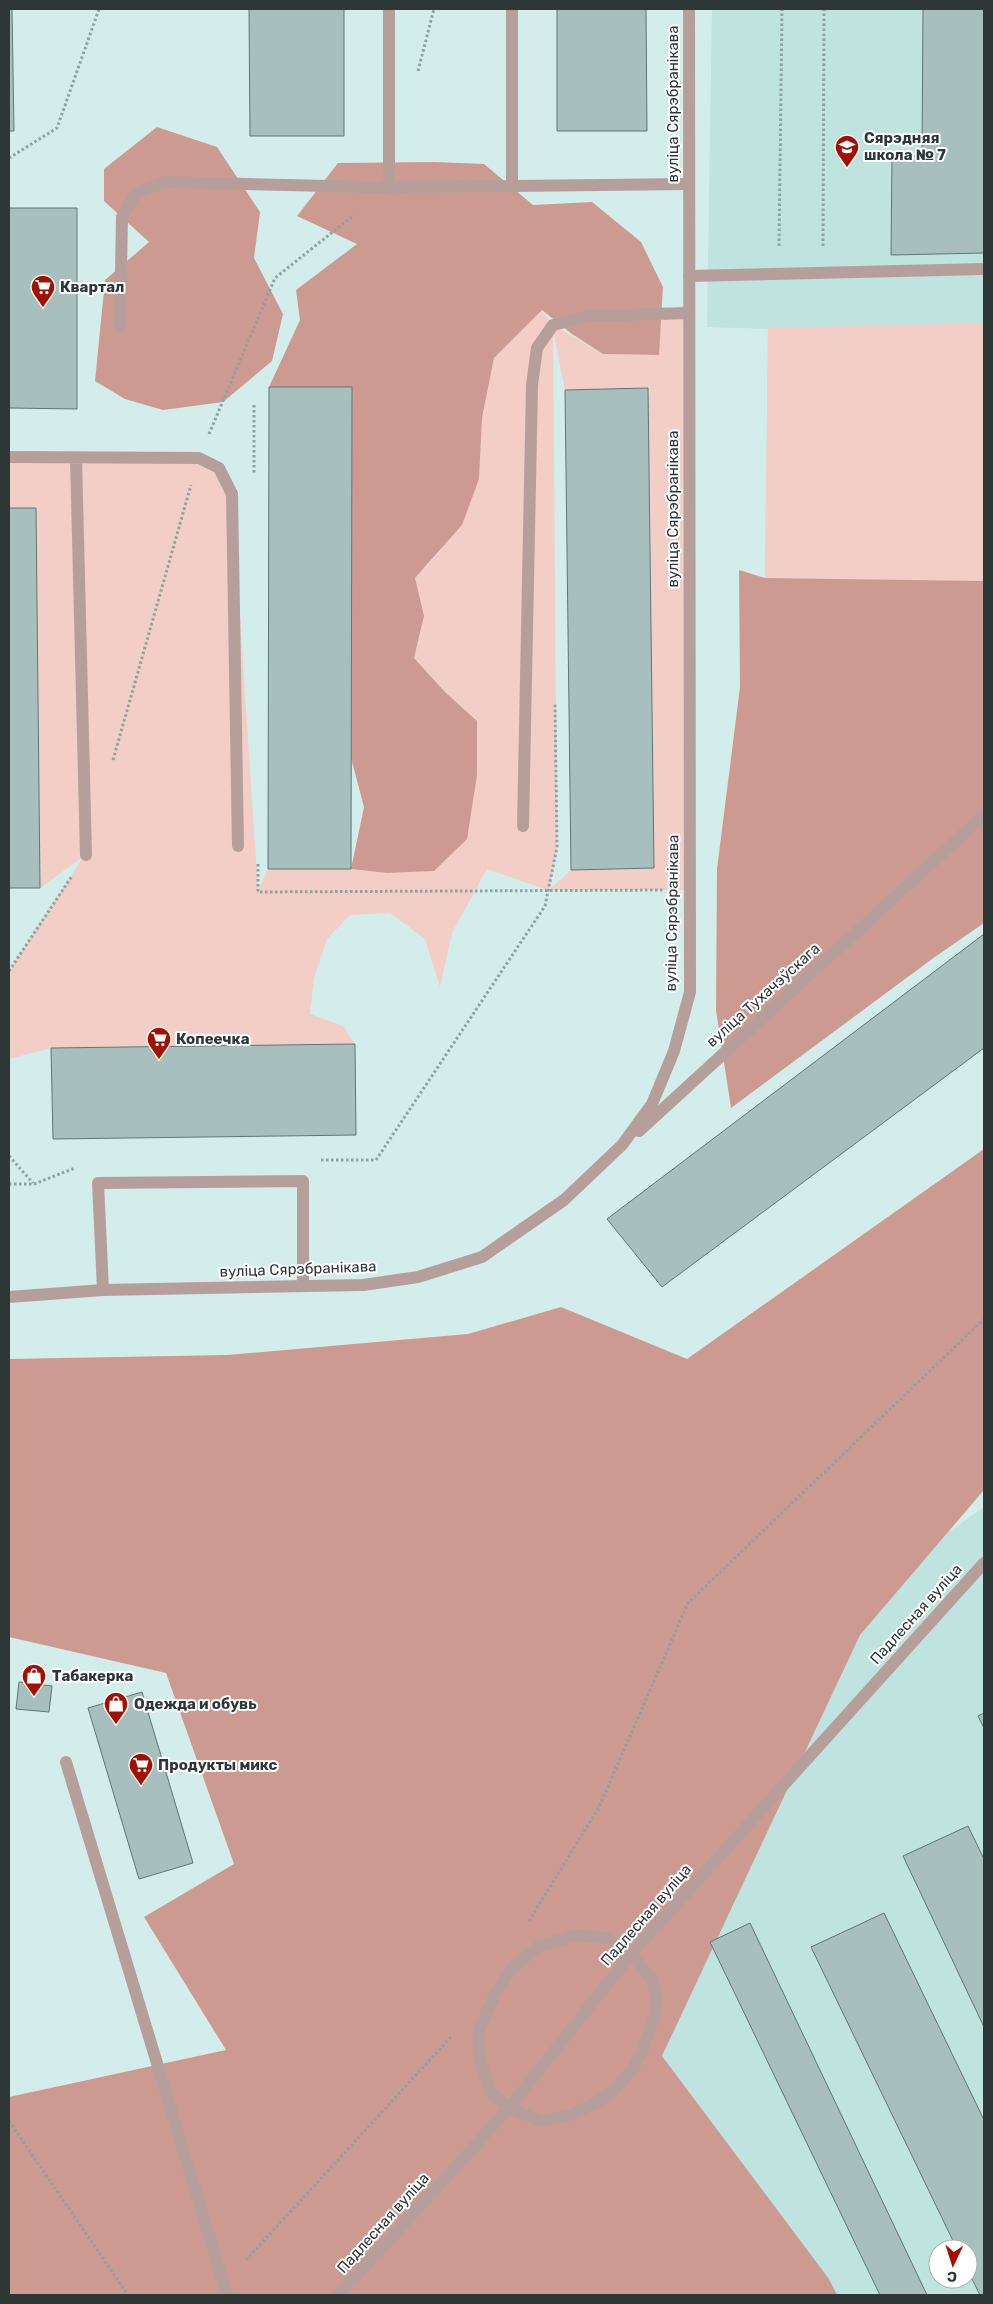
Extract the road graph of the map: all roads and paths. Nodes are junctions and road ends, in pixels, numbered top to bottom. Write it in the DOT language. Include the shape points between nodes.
graph roads {
  1 [pos="99,9"];
  2 [pos="389,9"];
  3 [pos="434,9"];
  4 [pos="512,9"];
  5 [pos="689,9"];
  6 [pos="782,9"];
  7 [pos="824,9"];
  8 [pos="417,74"];
  9 [pos="9,158"];
  10 [pos="689,184"];
  11 [pos="512,186"];
  12 [pos="389,187"];
  13 [pos="984,269"];
  14 [pos="779,274"];
  15 [pos="823,274"];
  16 [pos="689,276"];
  17 [pos="689,313"];
  18 [pos="120,327"];
  19 [pos="254,405"];
  20 [pos="9,457"];
  21 [pos="76,458"];
  22 [pos="199,458"];
  23 [pos="254,485"];
  24 [pos="556,698"];
  25 [pos="112,760"];
  26 [pos="984,815"];
  27 [pos="523,826"];
  28 [pos="238,846"];
  29 [pos="86,855"];
  30 [pos="258,862"];
  31 [pos="548,890"];
  32 [pos="689,890"];
  33 [pos="9,971"];
  34 [pos="9,1156"];
  35 [pos="319,1160"];
  36 [pos="79,1167"];
  37 [pos="9,1184"];
  38 [pos="34,1184"];
  39 [pos="564,1200"];
  40 [pos="303,1286"];
  41 [pos="103,1290"];
  42 [pos="9,1297"];
  43 [pos="984,1319"];
  44 [pos="984,1563"];
  45 [pos="66,1762"];
  46 [pos="525,1928"];
  47 [pos="631,1954"];
  48 [pos="455,2030"];
  49 [pos="509,2108"];
  50 [pos="9,2121"];
  51 [pos="225,2290"];
  52 [pos="128,2295"];
  53 [pos="339,2295"];
  1 -- 9 [label="path" via="56,128"];
  2 -- 12 [label="street"];
  3 -- 8 [label="path"];
  4 -- 11 [label="street"];
  5 -- 10 [label="street, вуліца Сярэбранікава"];
  6 -- 14 [label="path"];
  7 -- 15 [label="path"];
  10 -- 11 [label="street"];
  10 -- 16 [label="street, вуліца Сярэбранікава"];
  11 -- 12 [label="street"];
  12 -- 18 [label="street" via="164,182 136,193 122,217"];
  12 -- 22 [label="path" via="275,278"];
  13 -- 15 [label="street"];
  14 -- 15 [label="street"];
  14 -- 16 [label="street"];
  16 -- 17 [label="street, вуліца Сярэбранікава"];
  17 -- 27 [label="street" via="590,316 553,325 537,348 532,385"];
  17 -- 32 [label="street, вуліца Сярэбранікава"];
  19 -- 23 [label="path"];
  20 -- 21 [label="street"];
  21 -- 22 [label="street"];
  21 -- 29 [label="street"];
  22 -- 25 [label="path"];
  22 -- 28 [label="street" via="219,468 232,494"];
  24 -- 31 [label="path" via="557,847"];
  26 -- 39 [label="street, вуліца Тухачэўскага"];
  29 -- 33 [label="path"];
  30 -- 31 [label="path" via="258,892"];
  31 -- 32 [label="path"];
  31 -- 35 [label="path" via="545,906 376,1160"];
  32 -- 39 [label="street, вуліца Сярэбранікава" via="690,992 674,1051 652,1104 622,1145"];
  34 -- 38 [label="path"];
  36 -- 38 [label="path"];
  37 -- 38 [label="path"];
  39 -- 40 [label="street, вуліца Сярэбранікава" via="482,1257 418,1277 364,1285"];
  40 -- 41 [label="street, вуліца Сярэбранікава"];
  40 -- 41 [label="street" via="303,1181 98,1183"];
  41 -- 42 [label="street, вуліца Сярэбранікава"];
  43 -- 46 [label="path" via="688,1604 599,1807"];
  44 -- 47 [label="street, Падлесная вуліца"];
  45 -- 51 [label="street"];
  47 -- 49 [label="street, Падлесная вуліца"];
  47 -- 49 [label="street" via="651,1978 656,1993 655,2014 632,2070 614,2090 570,2115 542,2121"];
  47 -- 49 [label="street" via="606,1938 576,1935 538,1947 512,1968 479,2030 478,2057 491,2093"];
  48 -- 51 [label="path"];
  49 -- 53 [label="street, Падлесная вуліца"];
  50 -- 52 [label="path"];
}
